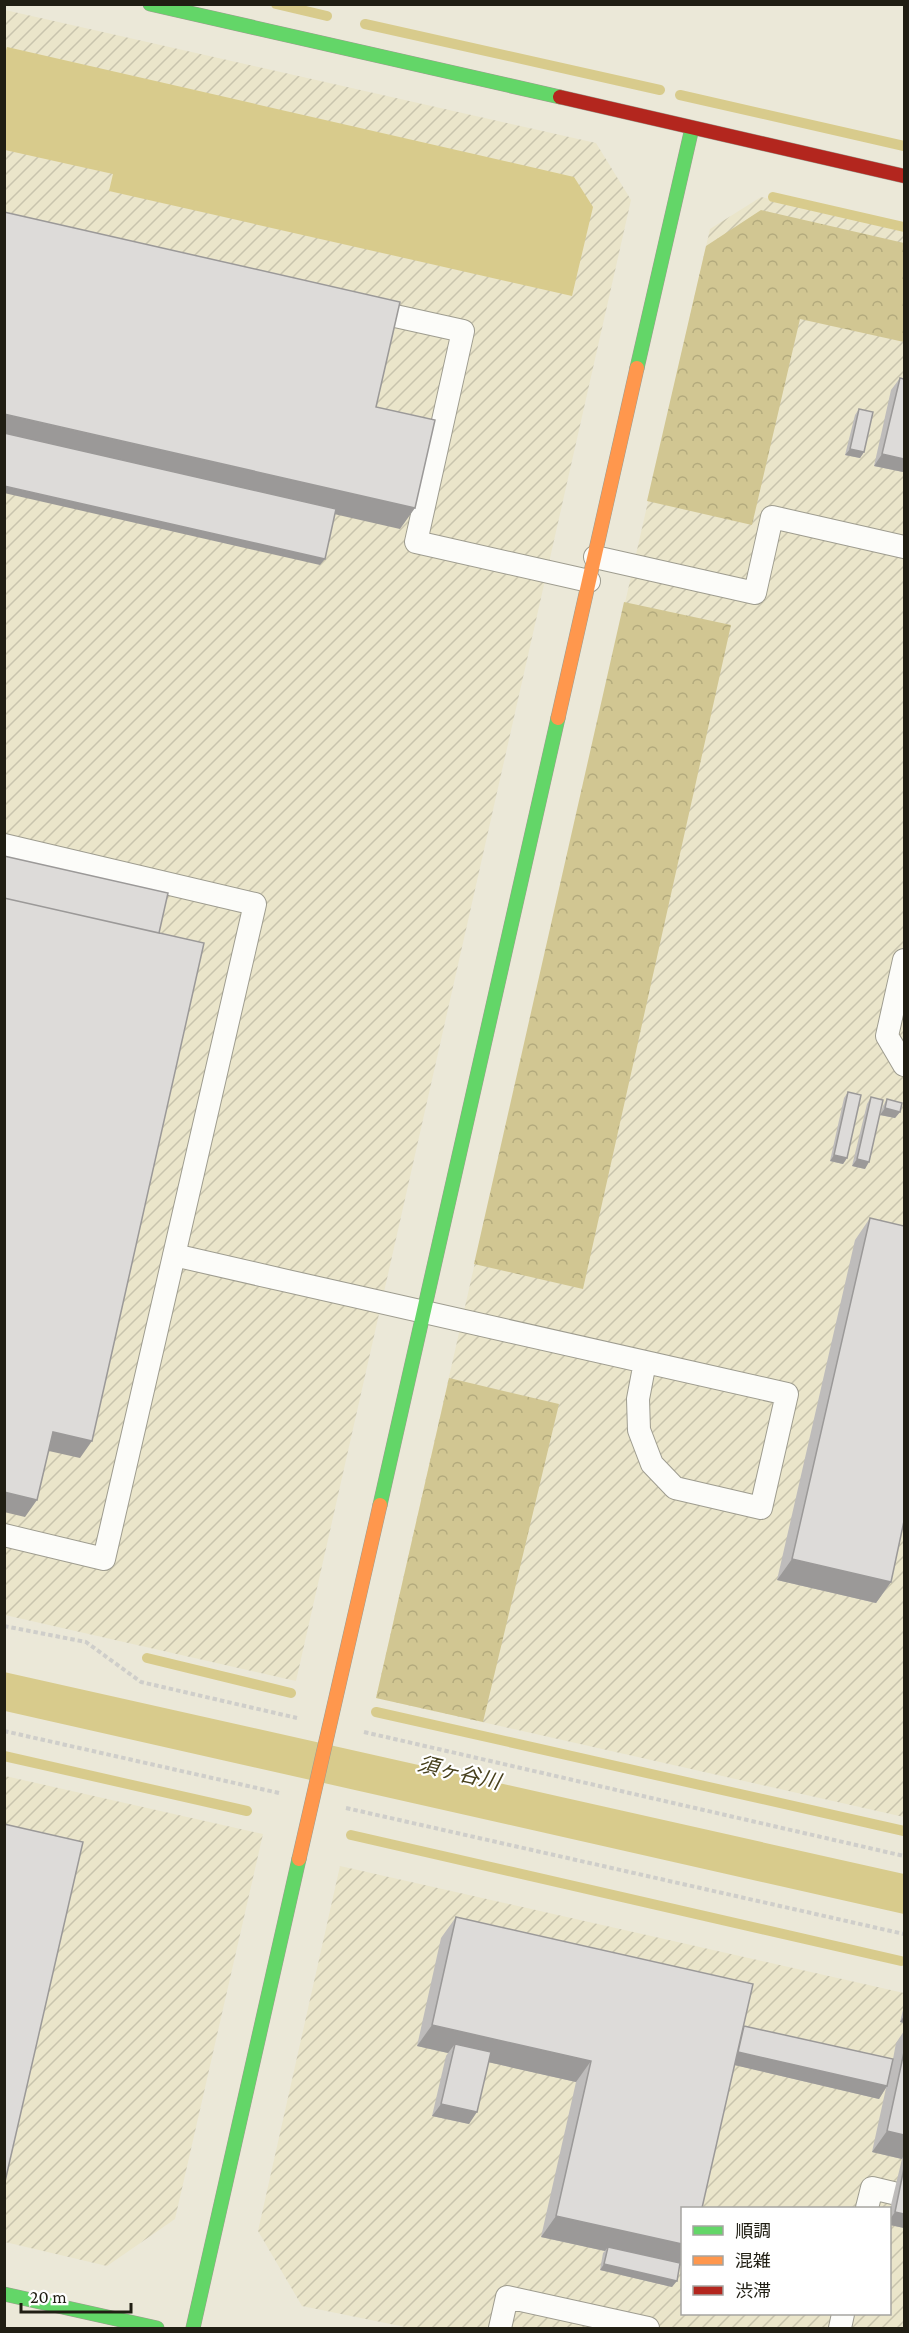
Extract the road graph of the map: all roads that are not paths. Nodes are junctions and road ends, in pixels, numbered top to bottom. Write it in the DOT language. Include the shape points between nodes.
graph roads {
  1 [pos="150,4"];
  2 [pos="692,128"];
  3 [pos="904,176"];
  4 [pos="349,305"];
  5 [pos="904,547"];
  6 [pos="595,557"];
  7 [pos="590,581"];
  8 [pos="4,845"];
  9 [pos="904,960"];
  10 [pos="904,1065"];
  11 [pos="174,1255"];
  12 [pos="424,1312"];
  13 [pos="645,1362"];
  14 [pos="4,1535"];
  15 [pos="893,2193"];
  16 [pos="867,2207"];
  17 [pos="4,2294"];
  18 [pos="157,2328"];
  19 [pos="193,2328"];
  20 [pos="500,2328"];
  21 [pos="648,2328"];
  1 -- 2 [label="street"];
  2 -- 3 [label="street"];
  2 -- 6 [label="street"];
  4 -- 7 [label="lane" via="463,331 416,542"];
  5 -- 6 [label="lane" via="772,517 755,593"];
  6 -- 7 [label="street"];
  7 -- 12 [label="street"];
  8 -- 11 [label="lane" via="255,904"];
  9 -- 10 [label="lane" via="887,1036"];
  11 -- 12 [label="lane"];
  11 -- 14 [label="lane" via="104,1559"];
  12 -- 13 [label="lane"];
  12 -- 19 [label="street"];
  13 -- 13 [label="lane" via="787,1394 761,1508 675,1488 652,1464 639,1430 638,1399"];
  15 -- 16 [label="lane" via="872,2188"];
  17 -- 18 [label="street"];
  20 -- 21 [label="lane" via="507,2297"];
}
